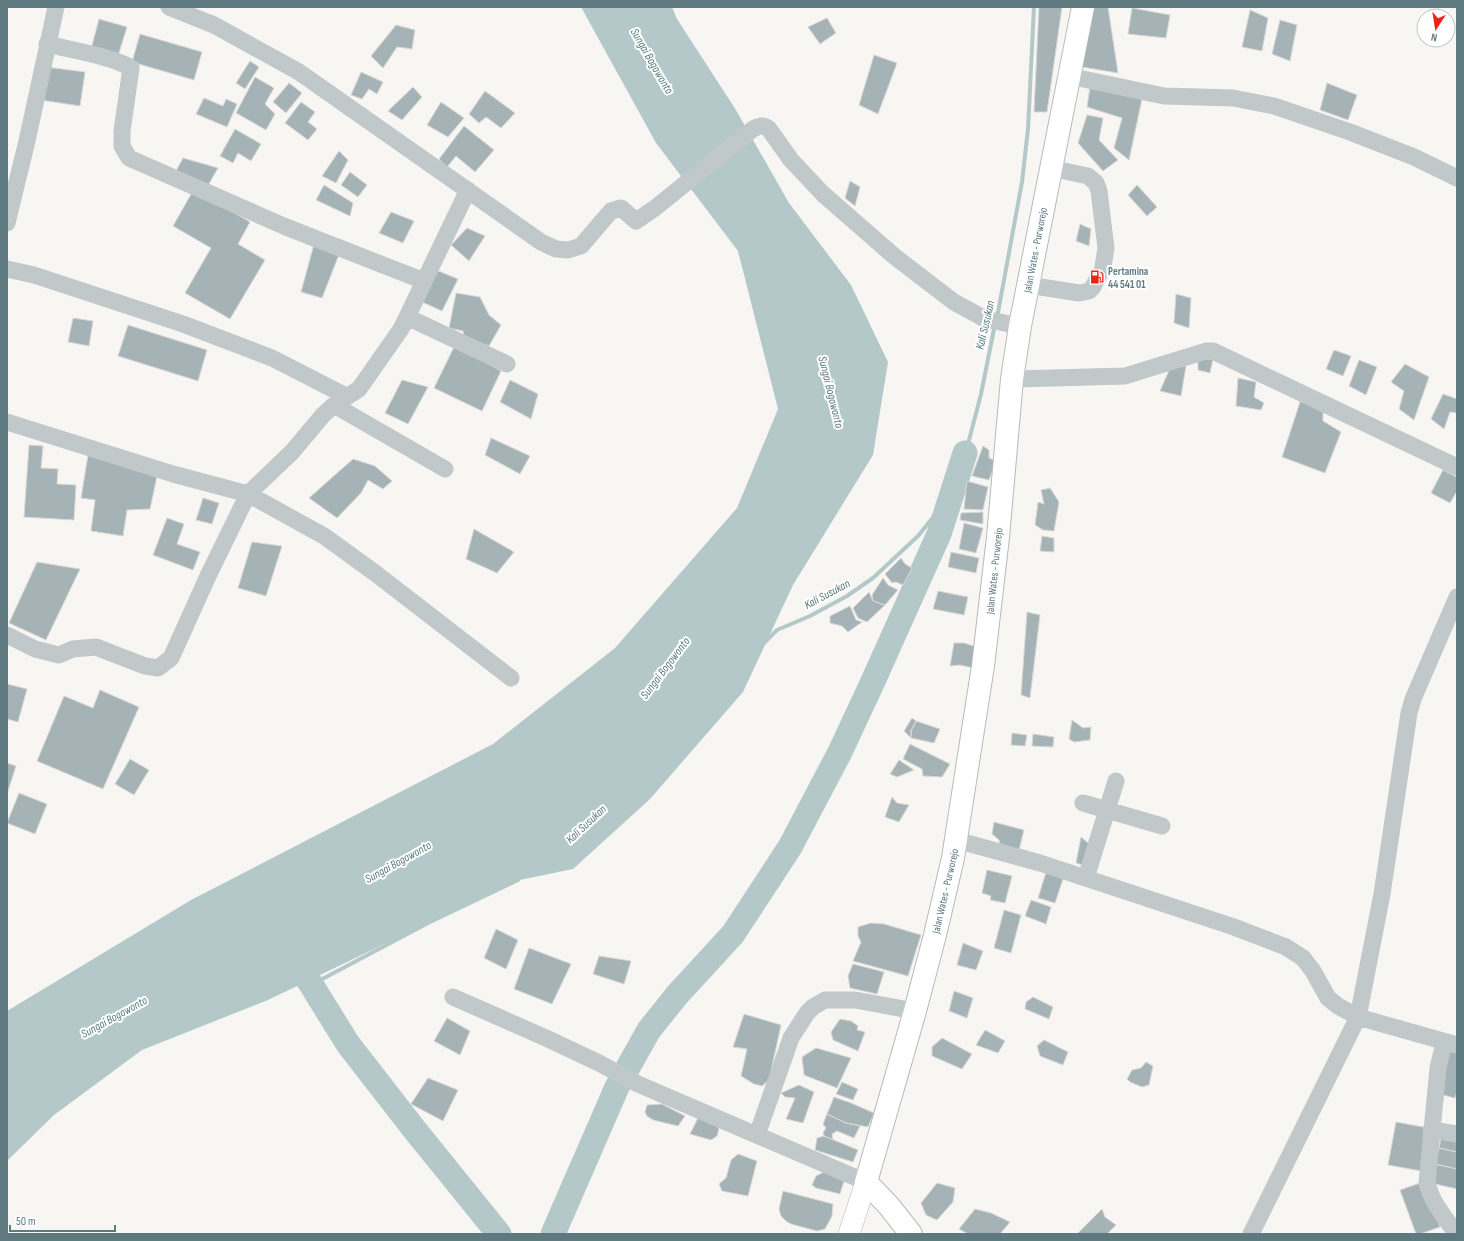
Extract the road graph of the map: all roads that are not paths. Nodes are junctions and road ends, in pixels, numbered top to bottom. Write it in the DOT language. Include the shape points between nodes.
graph roads {
  1 [pos="56,7"];
  2 [pos="170,7"];
  3 [pos="1083,7"];
  4 [pos="47,44"];
  5 [pos="1069,76"];
  6 [pos="1050,168"];
  7 [pos="1457,178"];
  8 [pos="468,190"];
  9 [pos="7,223"];
  10 [pos="1103,267"];
  11 [pos="7,269"];
  12 [pos="424,281"];
  13 [pos="1028,286"];
  14 [pos="1093,287"];
  15 [pos="407,317"];
  16 [pos="1014,325"];
  17 [pos="507,364"];
  18 [pos="1012,379"];
  19 [pos="340,400"];
  20 [pos="7,422"];
  21 [pos="1457,467"];
  22 [pos="445,469"];
  23 [pos="248,494"];
  24 [pos="1457,597"];
  25 [pos="7,635"];
  26 [pos="511,678"];
  27 [pos="1116,781"];
  28 [pos="1083,803"];
  29 [pos="1107,810"];
  30 [pos="1162,826"];
  31 [pos="956,840"];
  32 [pos="1086,878"];
  33 [pos="453,997"];
  34 [pos="915,1010"];
  35 [pos="1358,1017"];
  36 [pos="1451,1044"];
  37 [pos="1431,1130"];
  38 [pos="1457,1134"];
  39 [pos="757,1135"];
  40 [pos="866,1182"];
  41 [pos="905,1227"];
  42 [pos="849,1234"];
  43 [pos="1251,1234"];
  44 [pos="1457,1234"];
  1 -- 4 [label="street"];
  2 -- 8 [label="street" via="214,24 299,72"];
  3 -- 5 [label="highway, Jalan Wates - Purworejo"];
  4 -- 9 [label="street"];
  4 -- 12 [label="street" via="108,59 131,68 122,131 122,146 129,158 286,227"];
  5 -- 6 [label="highway, Jalan Wates - Purworejo"];
  5 -- 7 [label="street" via="1164,96 1233,98 1274,106 1414,157"];
  6 -- 10 [label="street" via="1088,176 1096,183 1106,248"];
  6 -- 13 [label="highway, Jalan Wates - Purworejo"];
  8 -- 12 [label="street"];
  8 -- 16 [label="street" via="541,242 556,249 568,250 581,246 611,211 621,208 636,221 753,129 767,127 823,194 894,256 954,302 985,320"];
  11 -- 19 [label="street" via="34,275 183,324 272,358"];
  12 -- 15 [label="street"];
  13 -- 14 [label="street" via="1079,293 1089,291"];
  13 -- 16 [label="highway, Jalan Wates - Purworejo"];
  15 -- 17 [label="street"];
  15 -- 19 [label="street" via="359,389"];
  16 -- 18 [label="highway, Jalan Wates - Purworejo"];
  18 -- 21 [label="street" via="1124,376 1206,351 1214,351"];
  18 -- 31 [label="highway, Jalan Wates - Purworejo" via="983,666"];
  19 -- 22 [label="street"];
  19 -- 23 [label="street" via="323,415 292,452"];
  20 -- 23 [label="street" via="173,474"];
  23 -- 25 [label="street" via="171,658 158,668 145,666 96,647 73,649 59,655 35,649"];
  23 -- 26 [label="street" via="330,540"];
  24 -- 35 [label="street" via="1409,713 1382,894"];
  27 -- 29 [label="street"];
  28 -- 29 [label="street"];
  29 -- 30 [label="street"];
  29 -- 32 [label="street"];
  31 -- 32 [label="street"];
  31 -- 34 [label="highway, Jalan Wates - Purworejo"];
  32 -- 35 [label="street" via="1286,947 1303,958 1328,998"];
  33 -- 39 [label="street" via="546,1038 638,1084"];
  34 -- 39 [label="street" via="855,1000 826,1000 813,1007 792,1038"];
  34 -- 40 [label="highway, Jalan Wates - Purworejo"];
  35 -- 36 [label="street"];
  35 -- 43 [label="street"];
  36 -- 37 [label="street" via="1438,1068"];
  37 -- 38 [label="street"];
  37 -- 44 [label="street" via="1428,1188 1440,1213"];
  39 -- 40 [label="street"];
  40 -- 41 [label="highway"];
  40 -- 42 [label="main road"];
}
